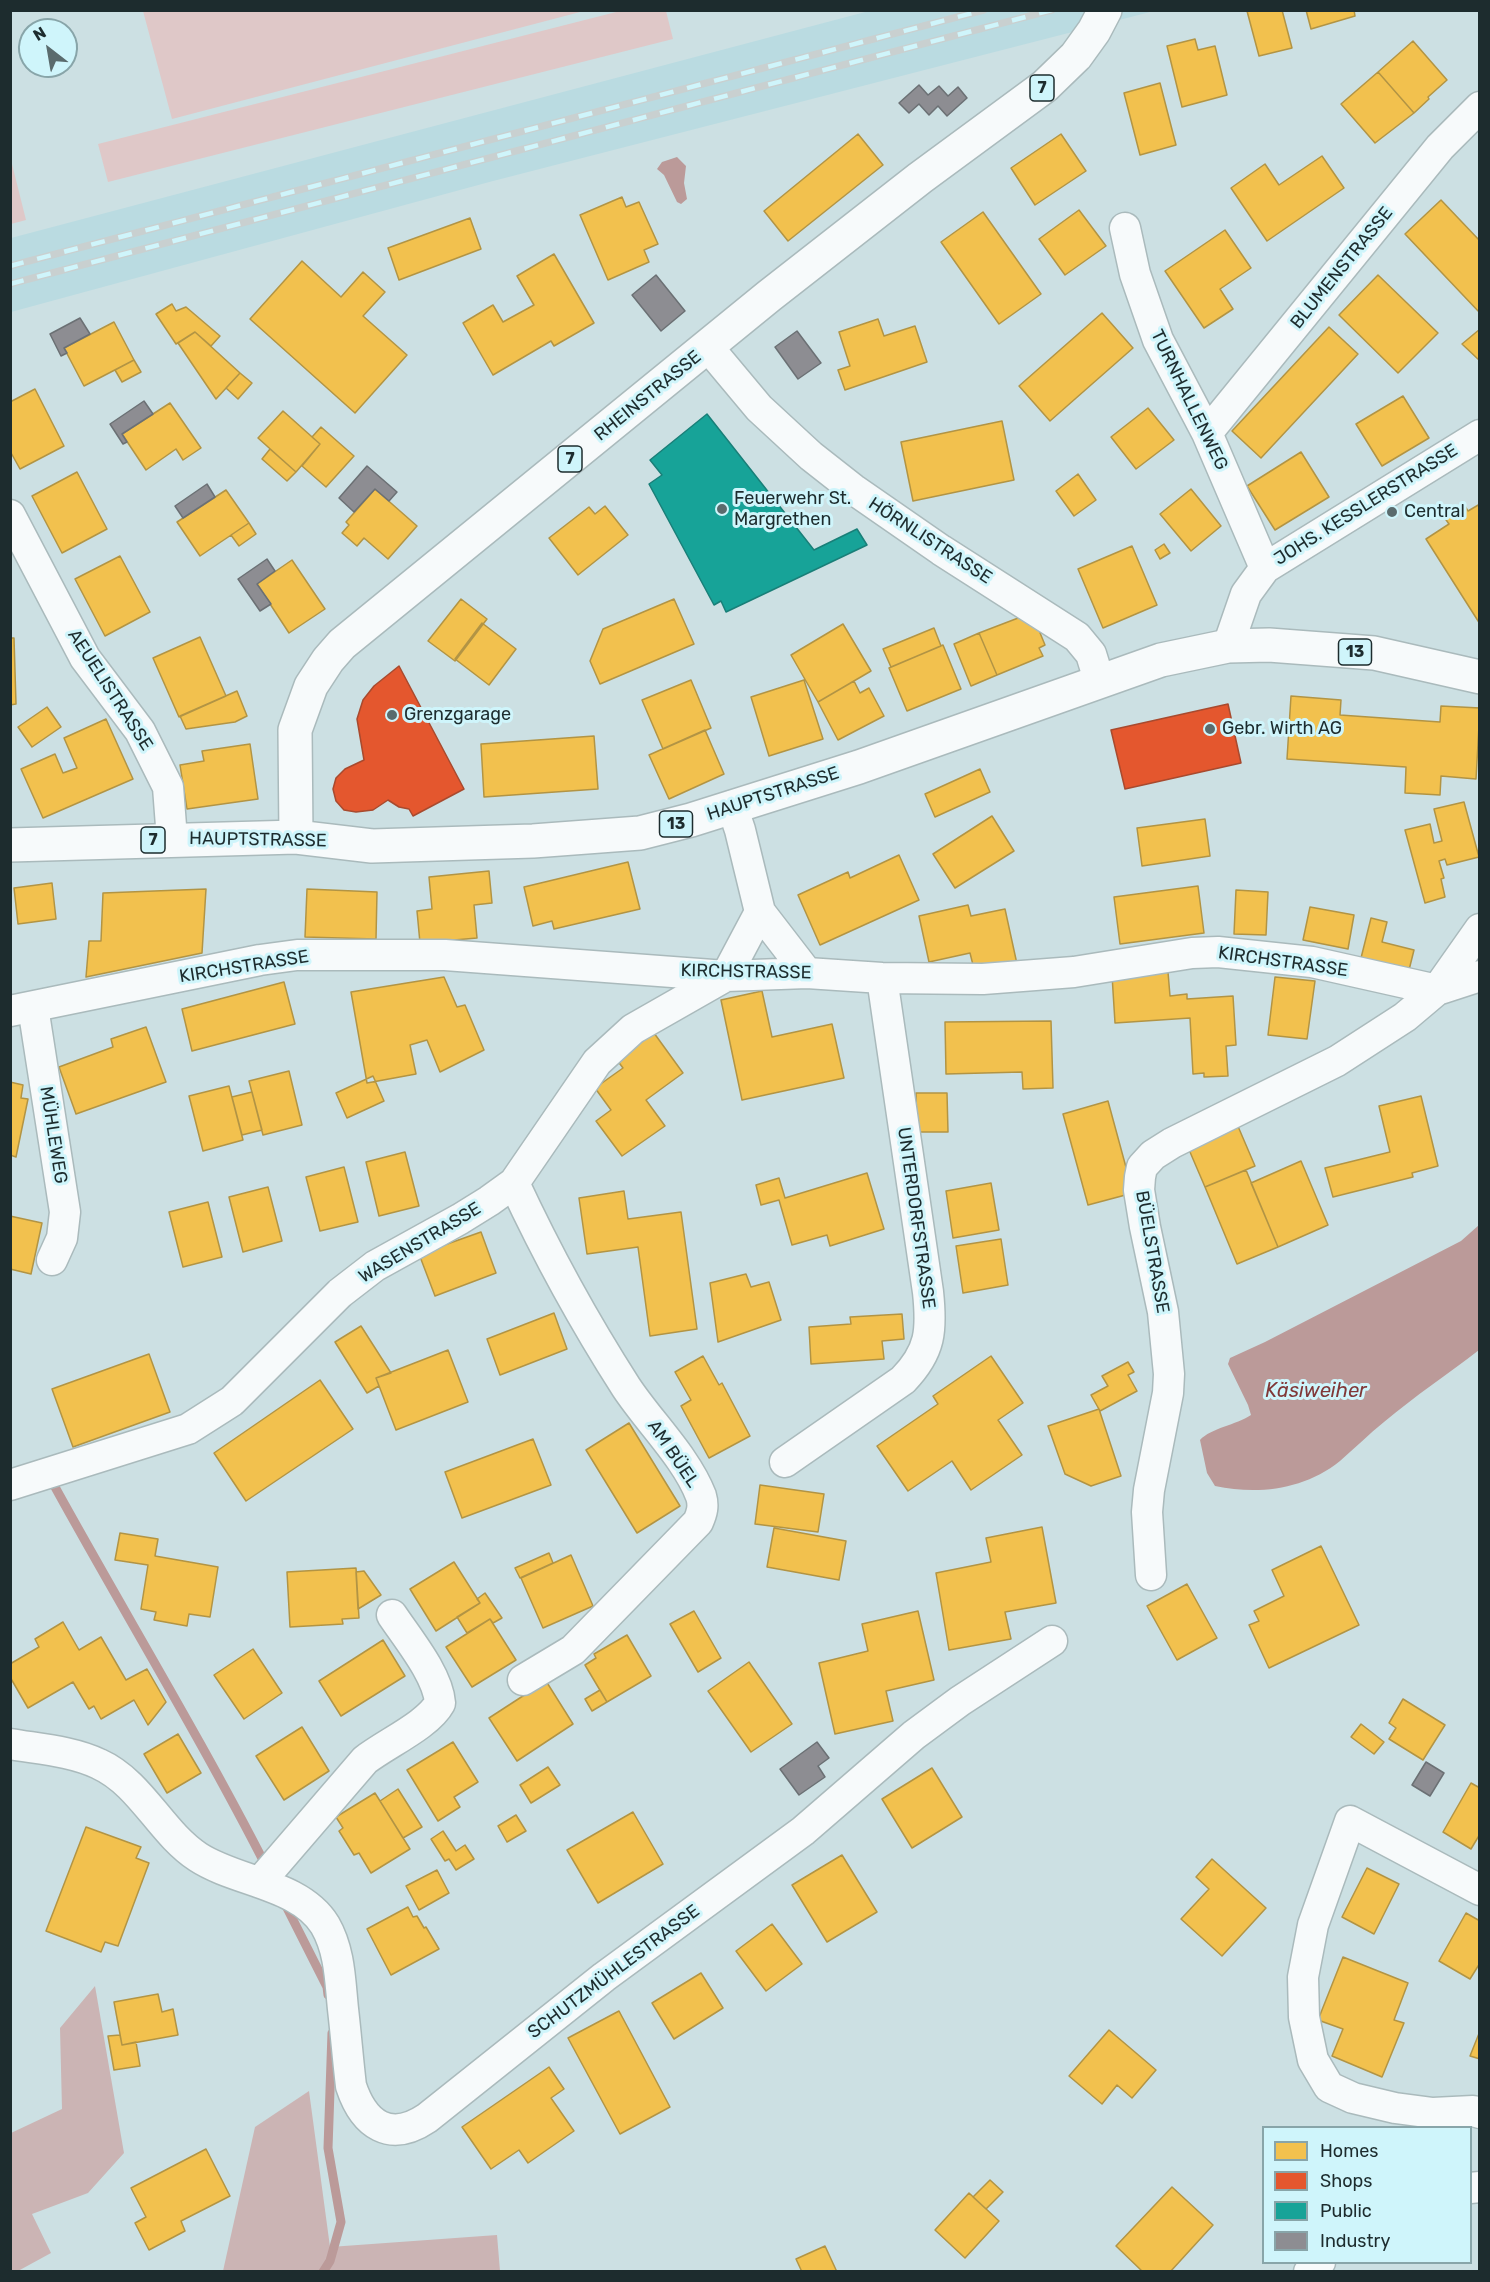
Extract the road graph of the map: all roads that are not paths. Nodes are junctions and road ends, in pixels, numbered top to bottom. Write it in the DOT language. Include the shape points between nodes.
graph roads {
  1 [pos="1105,10"];
  2 [pos="1479,107"];
  3 [pos="1125,228"];
  4 [pos="708,347"];
  5 [pos="1207,433"];
  6 [pos="1479,435"];
  7 [pos="10,515"];
  8 [pos="1265,568"];
  9 [pos="1228,646"];
  10 [pos="1479,677"];
  11 [pos="1099,680"];
  12 [pos="732,806"];
  13 [pos="296,837"];
  14 [pos="172,839"];
  15 [pos="10,845"];
  16 [pos="760,912"];
  17 [pos="1479,929"];
  18 [pos="807,973"];
  19 [pos="726,976"];
  20 [pos="1479,976"];
  21 [pos="882,978"];
  22 [pos="1437,990"];
  23 [pos="22,1009"];
  24 [pos="513,1183"];
  25 [pos="52,1260"];
  26 [pos="785,1462"];
  27 [pos="10,1485"];
  28 [pos="1151,1575"];
  29 [pos="392,1615"];
  30 [pos="1052,1641"];
  31 [pos="523,1680"];
  32 [pos="10,1744"];
  33 [pos="268,1874"];
  34 [pos="1479,1890"];
  35 [pos="1479,2113"];
  1 -- 4 [label="main road, RHEINSTRASSE / 7" via="1076,56 1045,86 920,178"];
  2 -- 5 [label="street, BLUMENSTRASSE" via="1440,147"];
  3 -- 5 [label="street, TURNHALLENWEG" via="1135,274 1158,340"];
  4 -- 11 [label="street, HÖRNLISTRASSE" via="759,408 844,483 1077,637 1091,654"];
  4 -- 13 [label="main road, RHEINSTRASSE / 7" via="362,627 328,660 311,686 295,730"];
  5 -- 8 [label="street, TURNHALLENWEG"];
  6 -- 8 [label="street, JOHS. KESSLERSTRASSE"];
  7 -- 14 [label="street, AEUELISTRASSE" via="85,658 140,731 168,787"];
  8 -- 9 [label="street, JOHS. KESSLERSTRASSE" via="1246,594"];
  9 -- 10 [label="main road, HAUPTSTRASSE / 13" via="1374,653"];
  9 -- 11 [label="main road, HAUPTSTRASSE / 13" via="1161,660"];
  11 -- 12 [label="main road, HAUPTSTRASSE / 13" via="877,761"];
  12 -- 13 [label="main road, HAUPTSTRASSE / 13" via="640,833 586,838 372,846"];
  12 -- 16 [label="street"];
  13 -- 14 [label="main road, HAUPTSTRASSE / 7"];
  14 -- 15 [label="main road, HAUPTSTRASSE / 7"];
  16 -- 18 [label="street"];
  16 -- 19 [label="street"];
  17 -- 22 [label="street, BÜELSTRASSE"];
  18 -- 19 [label="street, KIRCHSTRASSE"];
  18 -- 21 [label="street, KIRCHSTRASSE"];
  19 -- 23 [label="street, KIRCHSTRASSE" via="445,955 297,955"];
  19 -- 24 [label="street, WASENSTRASSE" via="633,1029 597,1062"];
  20 -- 22 [label="street"];
  21 -- 22 [label="street, KIRCHSTRASSE" via="1019,977 1218,952 1312,962"];
  21 -- 26 [label="street, UNTERDORFSTRASSE" via="928,1292 930,1334 918,1364 903,1380"];
  22 -- 28 [label="street, BÜELSTRASSE" via="1405,1017 1345,1056 1172,1143 1142,1167 1139,1190 1163,1312 1169,1374 1147,1512"];
  23 -- 25 [label="street, MÜHLEWEG" via="65,1212 62,1238"];
  24 -- 27 [label="street, WASENSTRASSE" via="470,1213 375,1266 340,1293 232,1401 188,1429"];
  24 -- 31 [label="street, AM BÜEL" via="569,1296 627,1389 675,1452 701,1497 704,1510 698,1522 573,1650"];
  29 -- 33 [label="street" via="435,1681 440,1702 429,1717 365,1760"];
  30 -- 33 [label="street, SCHUTZMÜHLESTRASSE" via="914,1736 803,1831 604,1977 414,2127 389,2130 365,2115 356,2102 351,2086 339,1962 332,1940 323,1922"];
  32 -- 33 [label="street" via="100,1764 137,1794 185,1848 227,1873"];
  34 -- 35 [label="street" via="1350,1821 1313,1925 1303,1977 1304,2017 1313,2060 1329,2087 1353,2098 1395,2108"];
}
